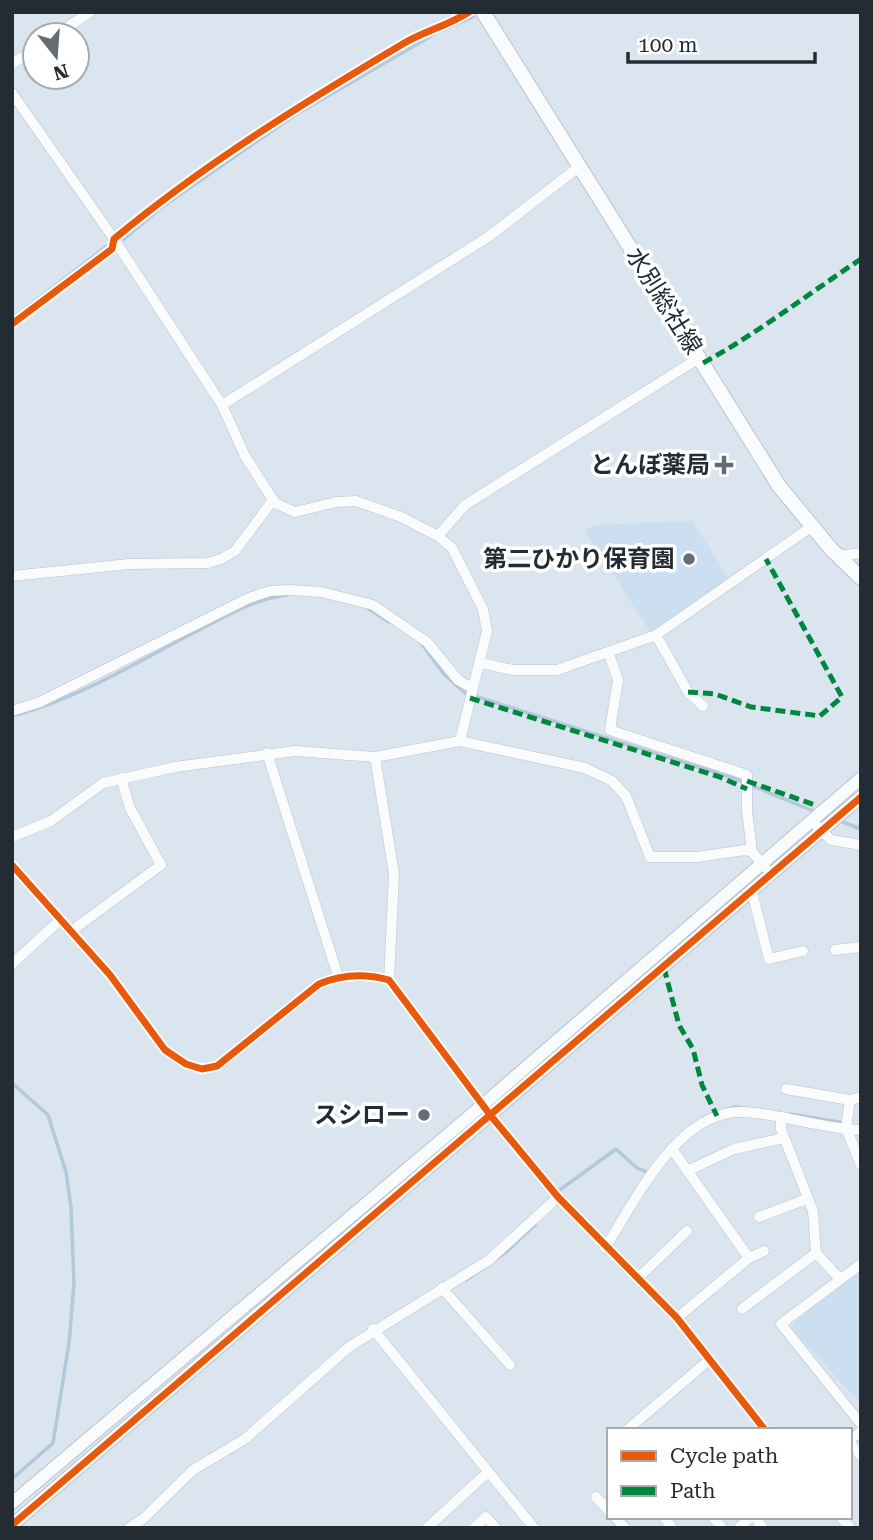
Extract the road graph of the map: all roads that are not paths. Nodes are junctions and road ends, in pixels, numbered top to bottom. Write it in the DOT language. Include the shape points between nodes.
graph roads {
  1 [pos="482,12"];
  2 [pos="12,93"];
  3 [pos="579,167"];
  4 [pos="699,358"];
  5 [pos="222,405"];
  6 [pos="273,500"];
  7 [pos="811,527"];
  8 [pos="438,536"];
  9 [pos="861,553"];
  10 [pos="838,556"];
  11 [pos="12,576"];
  12 [pos="861,578"];
  13 [pos="656,635"];
  14 [pos="609,654"];
  15 [pos="481,663"];
  16 [pos="471,693"];
  17 [pos="703,706"];
  18 [pos="12,711"];
  19 [pos="460,741"];
  20 [pos="267,753"];
  21 [pos="375,758"];
  22 [pos="121,778"];
  23 [pos="861,778"];
  24 [pos="861,797"];
  25 [pos="817,816"];
  26 [pos="831,823"];
  27 [pos="12,837"];
  28 [pos="861,845"];
  29 [pos="752,852"];
  30 [pos="762,864"];
  31 [pos="12,865"];
  32 [pos="771,874"];
  33 [pos="752,892"];
  34 [pos="59,921"];
  35 [pos="70,932"];
  36 [pos="861,947"];
  37 [pos="835,950"];
  38 [pos="803,951"];
  39 [pos="12,964"];
  40 [pos="338,975"];
  41 [pos="389,980"];
  42 [pos="786,1089"];
  43 [pos="861,1097"];
  44 [pos="850,1100"];
  45 [pos="482,1104"];
  46 [pos="491,1116"];
  47 [pos="781,1117"];
  48 [pos="846,1125"];
  49 [pos="861,1129"];
  50 [pos="784,1138"];
  51 [pos="672,1149"];
  52 [pos="861,1165"];
  53 [pos="687,1171"];
  54 [pos="556,1195"];
  55 [pos="807,1199"];
  56 [pos="759,1217"];
  57 [pos="687,1231"];
  58 [pos="606,1248"];
  59 [pos="764,1251"];
  60 [pos="816,1253"];
  61 [pos="749,1258"];
  62 [pos="861,1264"];
  63 [pos="637,1279"];
  64 [pos="840,1279"];
  65 [pos="445,1291"];
  66 [pos="742,1310"];
  67 [pos="677,1318"];
  68 [pos="373,1329"];
  69 [pos="708,1361"];
  70 [pos="510,1365"];
  71 [pos="861,1423"];
  72 [pos="628,1428"];
  73 [pos="763,1428"];
  74 [pos="488,1472"];
  75 [pos="596,1497"];
  76 [pos="12,1503"];
  77 [pos="607,1508"];
  78 [pos="12,1525"];
  79 [pos="129,1528"];
  80 [pos="426,1528"];
  81 [pos="474,1528"];
  82 [pos="496,1528"];
  83 [pos="534,1528"];
  1 -- 3 [label="main road, 水別総社線"];
  2 -- 5 [label="street"];
  3 -- 4 [label="main road, 水別総社線"];
  3 -- 5 [label="street" via="488,237"];
  4 -- 7 [label="main road, 水別総社線"];
  4 -- 8 [label="street" via="465,505"];
  5 -- 6 [label="street" via="245,456"];
  6 -- 8 [label="street" via="295,513 356,501"];
  6 -- 11 [label="street" via="235,551 222,559"];
  7 -- 10 [label="main road, 水別総社線"];
  7 -- 13 [label="street"];
  8 -- 15 [label="street" via="452,548 483,609 487,631"];
  9 -- 10 [label="street"];
  10 -- 12 [label="main road, 水別総社線"];
  13 -- 14 [label="street"];
  13 -- 17 [label="street" via="688,692"];
  14 -- 15 [label="street" via="536,672"];
  14 -- 29 [label="street" via="618,680 610,730 747,775"];
  15 -- 16 [label="street"];
  16 -- 18 [label="street" via="427,642 373,605 321,592 270,590 40,702"];
  16 -- 19 [label="street"];
  19 -- 21 [label="street"];
  19 -- 29 [label="street" via="585,768 612,780 626,796 650,858"];
  20 -- 21 [label="street"];
  20 -- 22 [label="street"];
  20 -- 40 [label="street"];
  21 -- 41 [label="street" via="394,874"];
  22 -- 27 [label="street" via="94,789 51,821"];
  22 -- 35 [label="street" via="130,808 161,865"];
  23 -- 25 [label="street"];
  24 -- 26 [label="street"];
  25 -- 26 [label="street"];
  25 -- 30 [label="street"];
  26 -- 28 [label="street" via="831,840"];
  26 -- 32 [label="street"];
  29 -- 30 [label="street"];
  30 -- 32 [label="street"];
  30 -- 45 [label="street"];
  31 -- 34 [label="street"];
  32 -- 33 [label="street"];
  33 -- 38 [label="street" via="769,959"];
  33 -- 46 [label="street"];
  34 -- 35 [label="street"];
  34 -- 39 [label="street"];
  35 -- 40 [label="street" via="110,975 165,1049 202,1069 217,1066 319,984"];
  36 -- 37 [label="street"];
  40 -- 41 [label="street"];
  41 -- 45 [label="street"];
  42 -- 44 [label="street"];
  43 -- 44 [label="street"];
  44 -- 48 [label="street"];
  45 -- 46 [label="street"];
  45 -- 76 [label="street"];
  46 -- 54 [label="street"];
  46 -- 78 [label="street"];
  47 -- 48 [label="street"];
  47 -- 50 [label="street"];
  47 -- 51 [label="street" via="726,1113 696,1127"];
  48 -- 49 [label="street"];
  48 -- 52 [label="street"];
  50 -- 53 [label="street" via="734,1149"];
  50 -- 55 [label="street"];
  51 -- 53 [label="street"];
  51 -- 58 [label="street"];
  53 -- 61 [label="street"];
  54 -- 58 [label="street"];
  54 -- 65 [label="street" via="489,1260"];
  55 -- 56 [label="street"];
  55 -- 60 [label="street" via="813,1211"];
  57 -- 63 [label="street"];
  58 -- 63 [label="street"];
  59 -- 61 [label="street"];
  60 -- 64 [label="street"];
  60 -- 66 [label="street"];
  61 -- 67 [label="street"];
  62 -- 64 [label="street"];
  63 -- 67 [label="street"];
  64 -- 71 [label="street" via="781,1324"];
  65 -- 68 [label="street"];
  65 -- 70 [label="street"];
  67 -- 69 [label="street"];
  68 -- 74 [label="street"];
  68 -- 79 [label="street" via="254,1432 193,1470"];
  69 -- 72 [label="street"];
  69 -- 73 [label="street"];
  74 -- 80 [label="street"];
  74 -- 83 [label="street"];
  75 -- 77 [label="street"];
  81 -- 82 [label="street" via="486,1517"];
}
